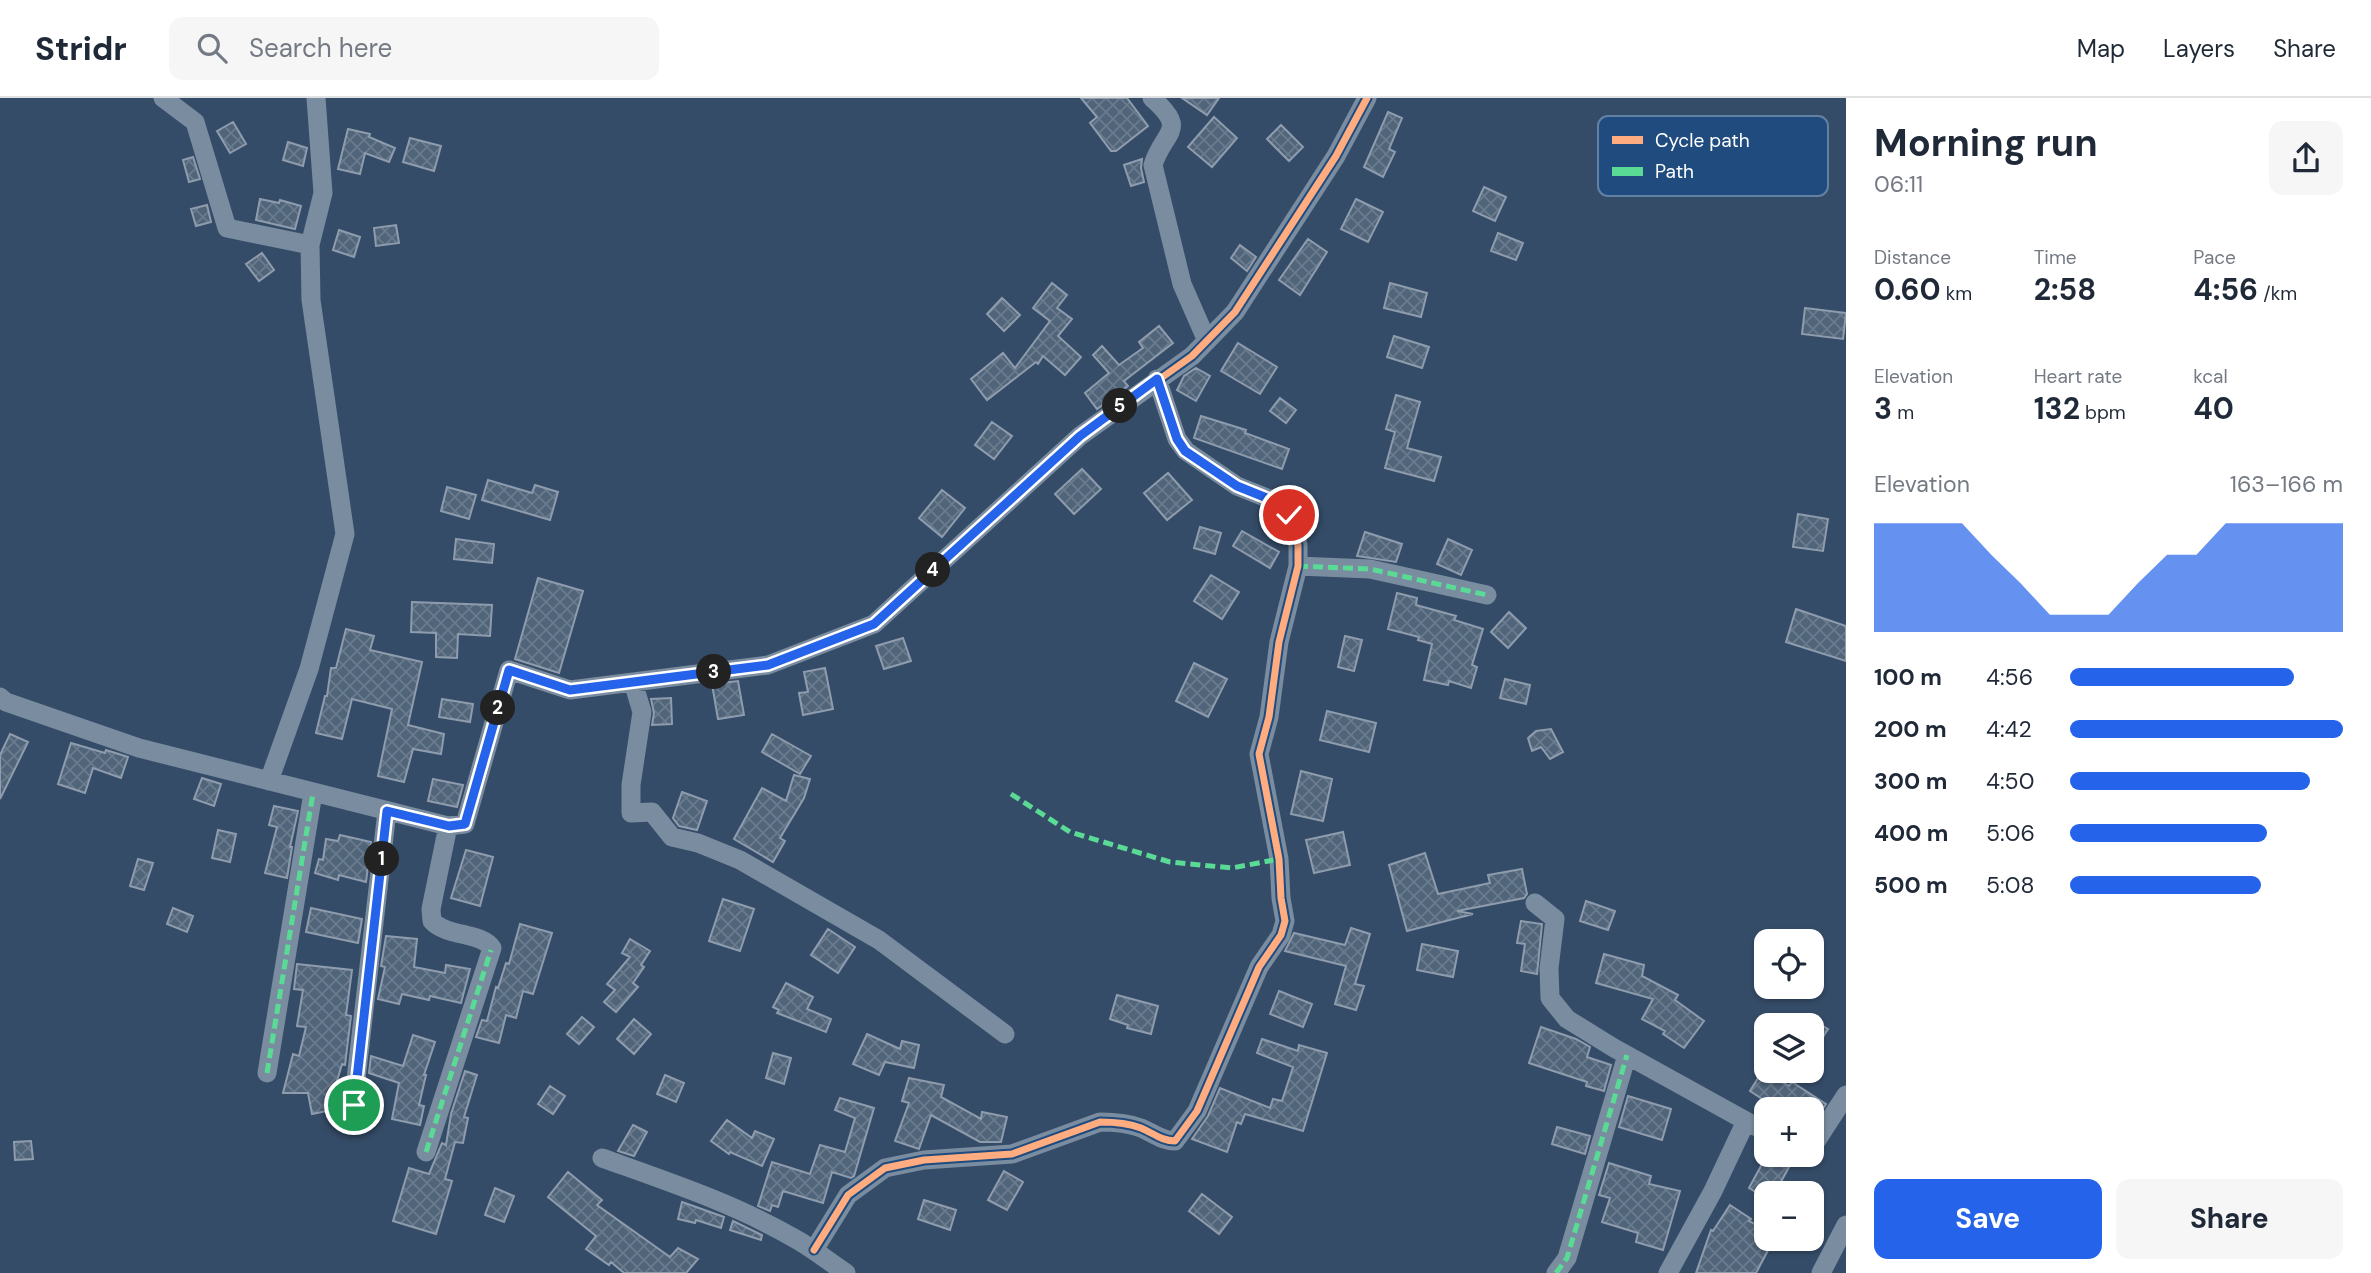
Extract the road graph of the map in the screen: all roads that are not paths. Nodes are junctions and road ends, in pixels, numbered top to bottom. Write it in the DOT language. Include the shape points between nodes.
graph roads {
  1 [pos="163,98"];
  2 [pos="316,98"];
  3 [pos="1152,98"];
  4 [pos="1367,98"];
  5 [pos="310,244"];
  6 [pos="1207,341"];
  7 [pos="1157,379"];
  8 [pos="1298,566"];
  9 [pos="1487,595"];
  10 [pos="633,682"];
  11 [pos="2,705"];
  12 [pos="269,781"];
  13 [pos="313,793"];
  14 [pos="387,811"];
  15 [pos="449,826"];
  16 [pos="1535,903"];
  17 [pos="1005,1034"];
  18 [pos="1627,1055"];
  19 [pos="267,1073"];
  20 [pos="1846,1095"];
  21 [pos="354,1105"];
  22 [pos="1746,1121"];
  23 [pos="1754,1125"];
  24 [pos="1824,1129"];
  25 [pos="426,1153"];
  26 [pos="602,1158"];
  27 [pos="1846,1225"];
  28 [pos="814,1250"];
  29 [pos="846,1273"];
  30 [pos="1556,1273"];
  31 [pos="1668,1273"];
  32 [pos="1821,1273"];
  1 -- 5 [label="street" via="195,122 227,228"];
  2 -- 5 [label="street" via="323,193"];
  3 -- 6 [label="street" via="1171,119 1170,136 1153,165 1182,284"];
  4 -- 6 [label="street" via="1271,259 1235,312"];
  5 -- 12 [label="street" via="312,300 345,534 309,669"];
  6 -- 7 [label="street"];
  7 -- 8 [label="street" via="1185,451 1237,486 1272,500 1289,515 1298,545"];
  7 -- 10 [label="street" via="1080,436 874,624 768,665"];
  8 -- 9 [label="street" via="1370,569"];
  8 -- 28 [label="street" via="1259,754 1286,920 1259,967 1197,1111 1174,1141 1139,1127 1100,1122 1012,1154 924,1160 885,1168 848,1195"];
  10 -- 15 [label="street" via="570,690 509,670 465,824"];
  10 -- 17 [label="street" via="642,712 631,813 652,812 671,837 740,860 879,940"];
  11 -- 12 [label="street" via="139,748"];
  12 -- 13 [label="street"];
  13 -- 14 [label="street"];
  13 -- 19 [label="street"];
  14 -- 15 [label="street"];
  14 -- 21 [label="street"];
  15 -- 25 [label="street" via="432,921 441,929 485,941 492,948"];
  16 -- 18 [label="street" via="1555,919 1550,998 1567,1019"];
  18 -- 22 [label="street"];
  18 -- 30 [label="street" via="1567,1258"];
  20 -- 24 [label="street"];
  22 -- 23 [label="street"];
  22 -- 31 [label="street"];
  26 -- 28 [label="street" via="722,1203"];
  27 -- 32 [label="street"];
  28 -- 29 [label="street"];
}
